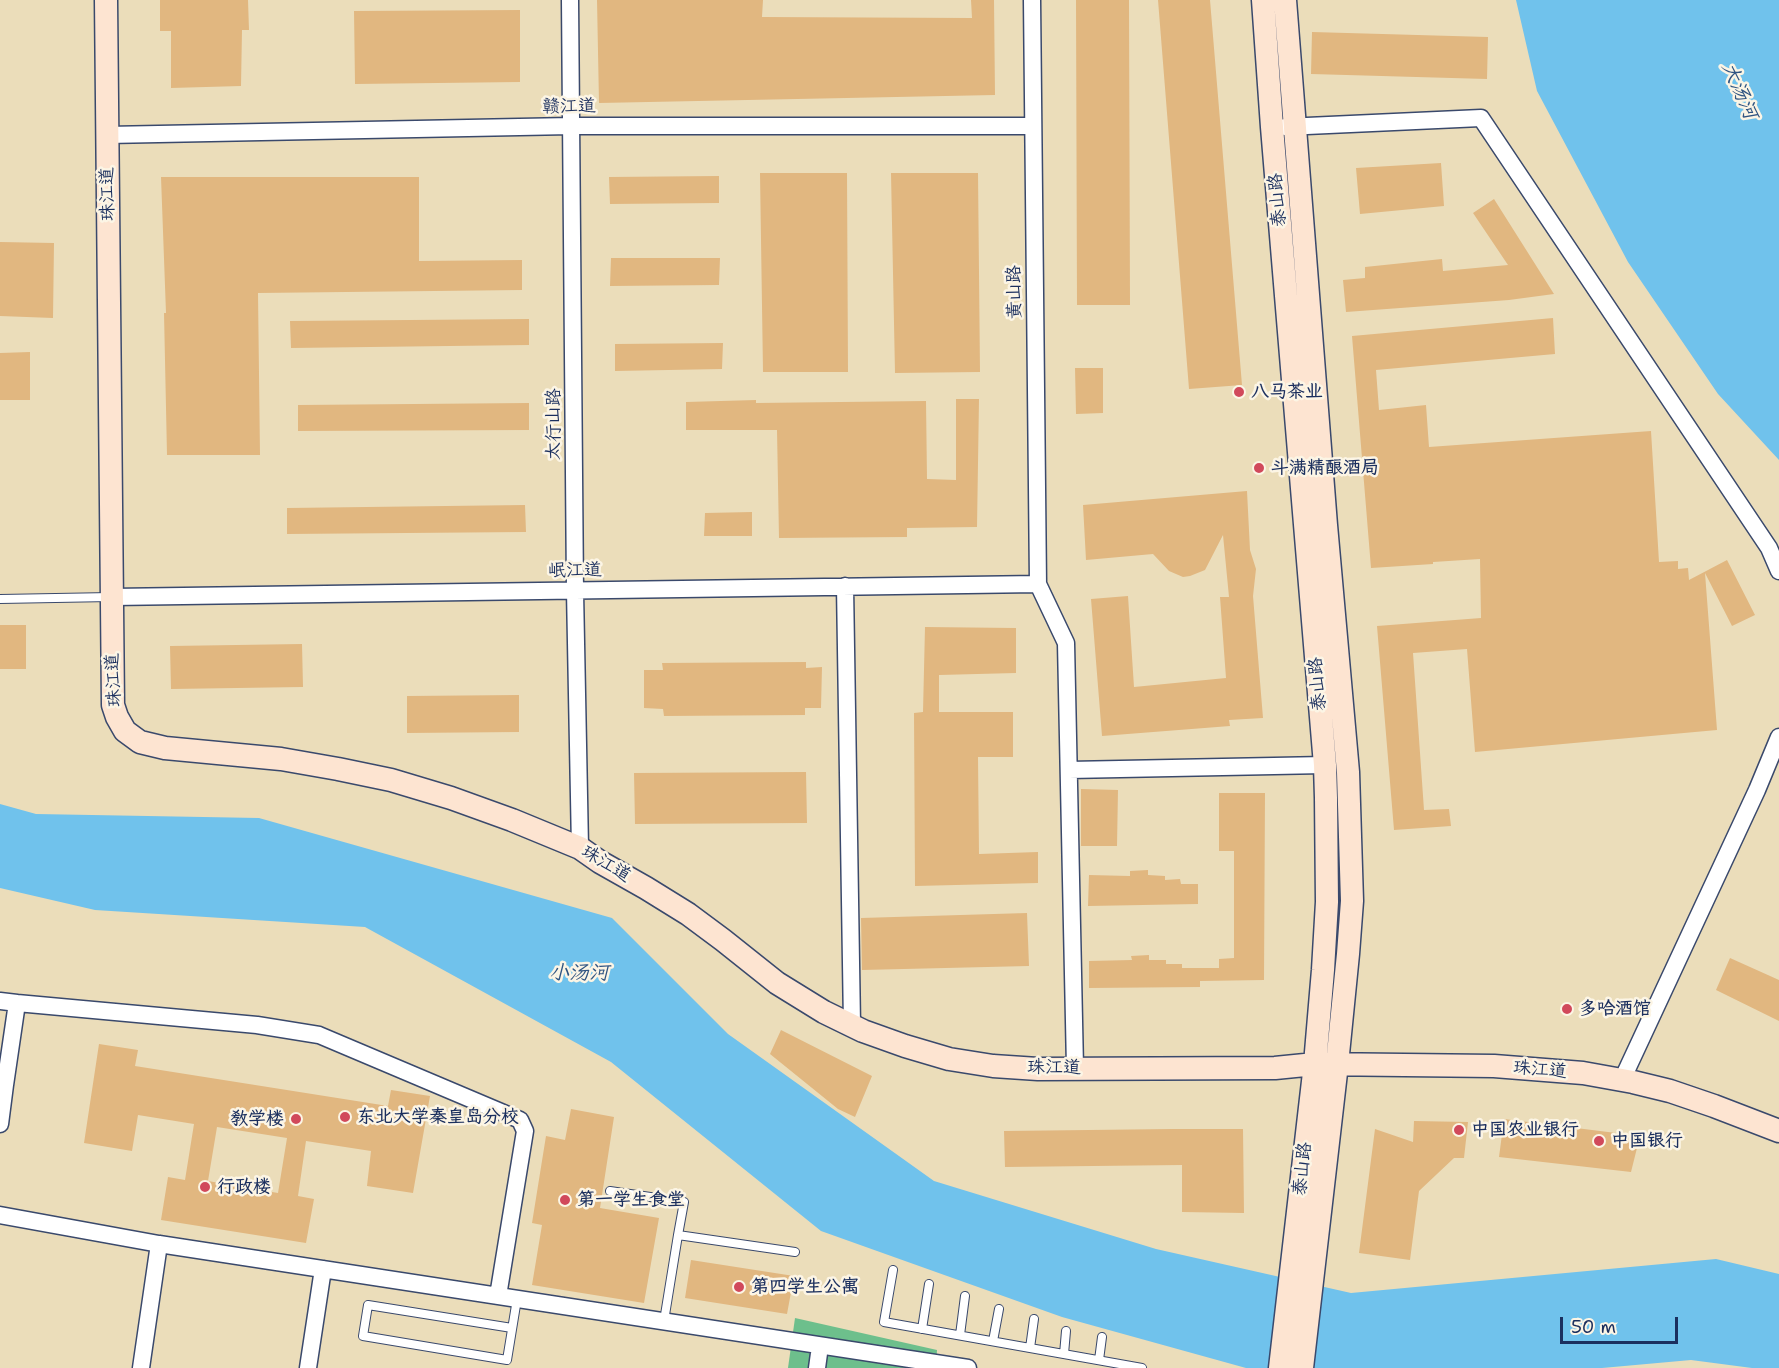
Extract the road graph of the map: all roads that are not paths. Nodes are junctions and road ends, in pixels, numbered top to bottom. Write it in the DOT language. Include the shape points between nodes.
graph roads {
  1 [pos="106,0"];
  2 [pos="570,0"];
  3 [pos="1032,0"];
  4 [pos="1263,0"];
  5 [pos="1285,0"];
  6 [pos="571,126"];
  7 [pos="1032,126"];
  8 [pos="1295,126"];
  9 [pos="1272,127"];
  10 [pos="107,135"];
  11 [pos="1779,571"];
  12 [pos="1038,584"];
  13 [pos="845,586"];
  14 [pos="574,591"];
  15 [pos="112,597"];
  16 [pos="0,599"];
  17 [pos="1779,737"];
  18 [pos="1325,765"];
  19 [pos="1069,770"];
  20 [pos="580,848"];
  21 [pos="8,1002"];
  22 [pos="852,1025"];
  23 [pos="1326,1064"];
  24 [pos="1075,1068"];
  25 [pos="1622,1080"];
  26 [pos="2,1084"];
  27 [pos="0,1124"];
  28 [pos="1779,1131"];
  29 [pos="610,1191"];
  30 [pos="0,1215"];
  31 [pos="678,1235"];
  32 [pos="159,1244"];
  33 [pos="795,1252"];
  34 [pos="323,1269"];
  35 [pos="893,1270"];
  36 [pos="929,1284"];
  37 [pos="498,1296"];
  38 [pos="965,1296"];
  39 [pos="517,1299"];
  40 [pos="999,1309"];
  41 [pos="1034,1319"];
  42 [pos="664,1321"];
  43 [pos="512,1328"];
  44 [pos="922,1329"];
  45 [pos="1066,1331"];
  46 [pos="960,1335"];
  47 [pos="1102,1337"];
  48 [pos="993,1341"];
  49 [pos="820,1346"];
  50 [pos="1030,1348"];
  51 [pos="1064,1354"];
  52 [pos="1099,1360"];
  53 [pos="141,1368"];
  54 [pos="308,1368"];
  55 [pos="817,1368"];
  56 [pos="968,1368"];
  57 [pos="1142,1368"];
  58 [pos="1280,1368"];
  59 [pos="1302,1368"];
  1 -- 10 [label="street, 珠江道"];
  2 -- 6 [label="street, 太行山路"];
  3 -- 7 [label="street, 黄山路"];
  4 -- 9 [label="street, 泰山路"];
  5 -- 8 [label="street"];
  6 -- 7 [label="street, 赣江道"];
  6 -- 10 [label="street, 赣江道"];
  6 -- 14 [label="street, 太行山路"];
  7 -- 12 [label="street, 黄山路"];
  8 -- 9 [label="street"];
  8 -- 11 [label="street" via="1481,118 1769,548"];
  8 -- 23 [label="street" via="1348,772 1352,902 1348,954"];
  9 -- 18 [label="street, 泰山路"];
  10 -- 15 [label="street, 珠江道"];
  12 -- 13 [label="street, 岷江道"];
  12 -- 19 [label="street" via="1066,643"];
  13 -- 14 [label="street, 岷江道"];
  13 -- 22 [label="street"];
  14 -- 15 [label="street, 岷江道"];
  14 -- 20 [label="street, 太行山路"];
  15 -- 16 [label="lane"];
  15 -- 20 [label="street, 珠江道" via="112,705 125,731 140,742 281,759 391,780 502,816"];
  17 -- 25 [label="street"];
  18 -- 19 [label="street"];
  18 -- 23 [label="street, 泰山路"];
  19 -- 24 [label="street"];
  20 -- 22 [label="street, 珠江道" via="688,914 777,982"];
  21 -- 26 [label="street"];
  21 -- 37 [label="street" via="257,1025 319,1035 520,1120 525,1131"];
  22 -- 24 [label="street, 珠江道" via="905,1047 949,1059 993,1066"];
  23 -- 24 [label="street, 珠江道" via="1275,1068"];
  23 -- 25 [label="street, 珠江道" via="1494,1066"];
  23 -- 58 [label="street, 泰山路" via="1294,1253"];
  23 -- 59 [label="street"];
  25 -- 28 [label="street, 珠江道" via="1681,1095"];
  26 -- 27 [label="street"];
  29 -- 31 [label="lane" via="684,1202"];
  30 -- 32 [label="street"];
  31 -- 33 [label="lane"];
  31 -- 42 [label="lane"];
  32 -- 34 [label="street"];
  32 -- 53 [label="street"];
  34 -- 37 [label="street"];
  34 -- 54 [label="street"];
  35 -- 44 [label="lane" via="884,1322"];
  36 -- 44 [label="lane"];
  37 -- 39 [label="street"];
  38 -- 46 [label="lane"];
  39 -- 42 [label="street"];
  39 -- 43 [label="lane"];
  40 -- 48 [label="lane"];
  41 -- 50 [label="lane"];
  42 -- 49 [label="street"];
  43 -- 43 [label="lane" via="507,1360 363,1336 368,1305"];
  44 -- 46 [label="lane"];
  45 -- 51 [label="lane"];
  46 -- 48 [label="lane"];
  47 -- 52 [label="lane"];
  48 -- 50 [label="lane"];
  49 -- 55 [label="street"];
  49 -- 56 [label="street"];
  50 -- 51 [label="lane"];
  51 -- 52 [label="lane"];
  52 -- 57 [label="lane"];
}
